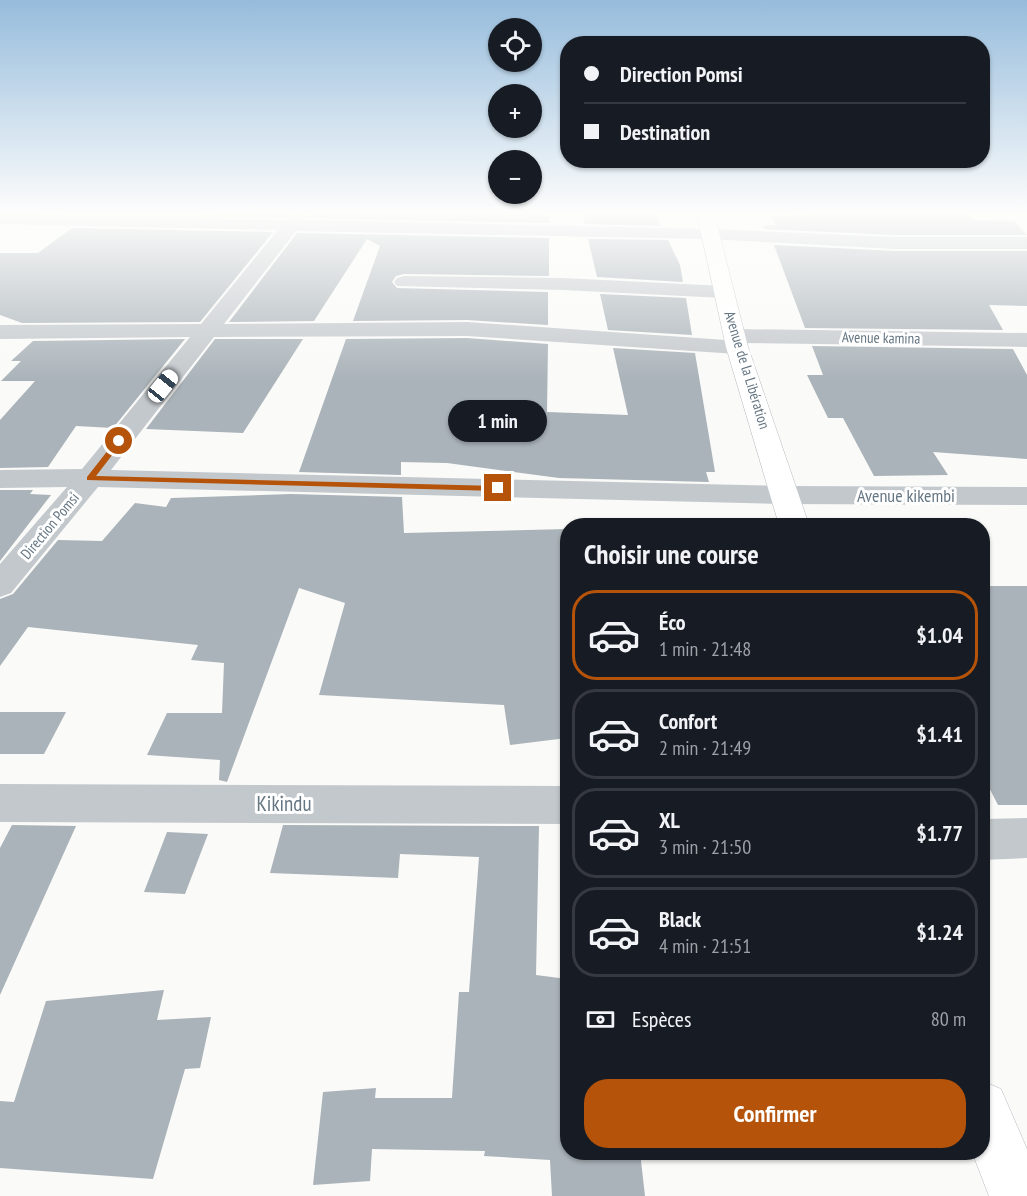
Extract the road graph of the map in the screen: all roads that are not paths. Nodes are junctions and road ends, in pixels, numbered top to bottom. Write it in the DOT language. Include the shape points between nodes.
graph roads {
  1 [pos="256,269"];
  2 [pos="718,269"];
  3 [pos="404,282"];
  4 [pos="724,292"];
  5 [pos="207,330"];
  6 [pos="0,332"];
  7 [pos="1027,340"];
  8 [pos="736,341"];
  9 [pos="90,478"];
  10 [pos="0,479"];
  11 [pos="786,495"];
  12 [pos="1027,496"];
  13 [pos="792,518"];
  14 [pos="0,585"];
  15 [pos="0,803"];
  16 [pos="560,804"];
  17 [pos="1027,838"];
  18 [pos="990,840"];
  19 [pos="990,1128"];
  20 [pos="1018,1196"];
  1 -- 5 [label="street, Direction Pomsi"];
  2 -- 4 [label="highway, Avenue de la Libération"];
  3 -- 4 [label="street"];
  4 -- 8 [label="highway, Avenue de la Libération"];
  5 -- 6 [label="street, Avenue kamina"];
  5 -- 8 [label="street, Avenue kamina" via="467,328"];
  5 -- 9 [label="street, Direction Pomsi"];
  7 -- 8 [label="street, Avenue kamina"];
  8 -- 11 [label="highway, Avenue de la Libération"];
  9 -- 10 [label="street, Avenue kikembi"];
  9 -- 11 [label="street, Avenue kikembi"];
  9 -- 14 [label="street, Direction Pomsi"];
  11 -- 12 [label="street, Avenue kikembi"];
  11 -- 13 [label="highway, Avenue de la Libération"];
  15 -- 16 [label="street, Kikindu"];
  17 -- 18 [label="street"];
  19 -- 20 [label="highway"];
}
